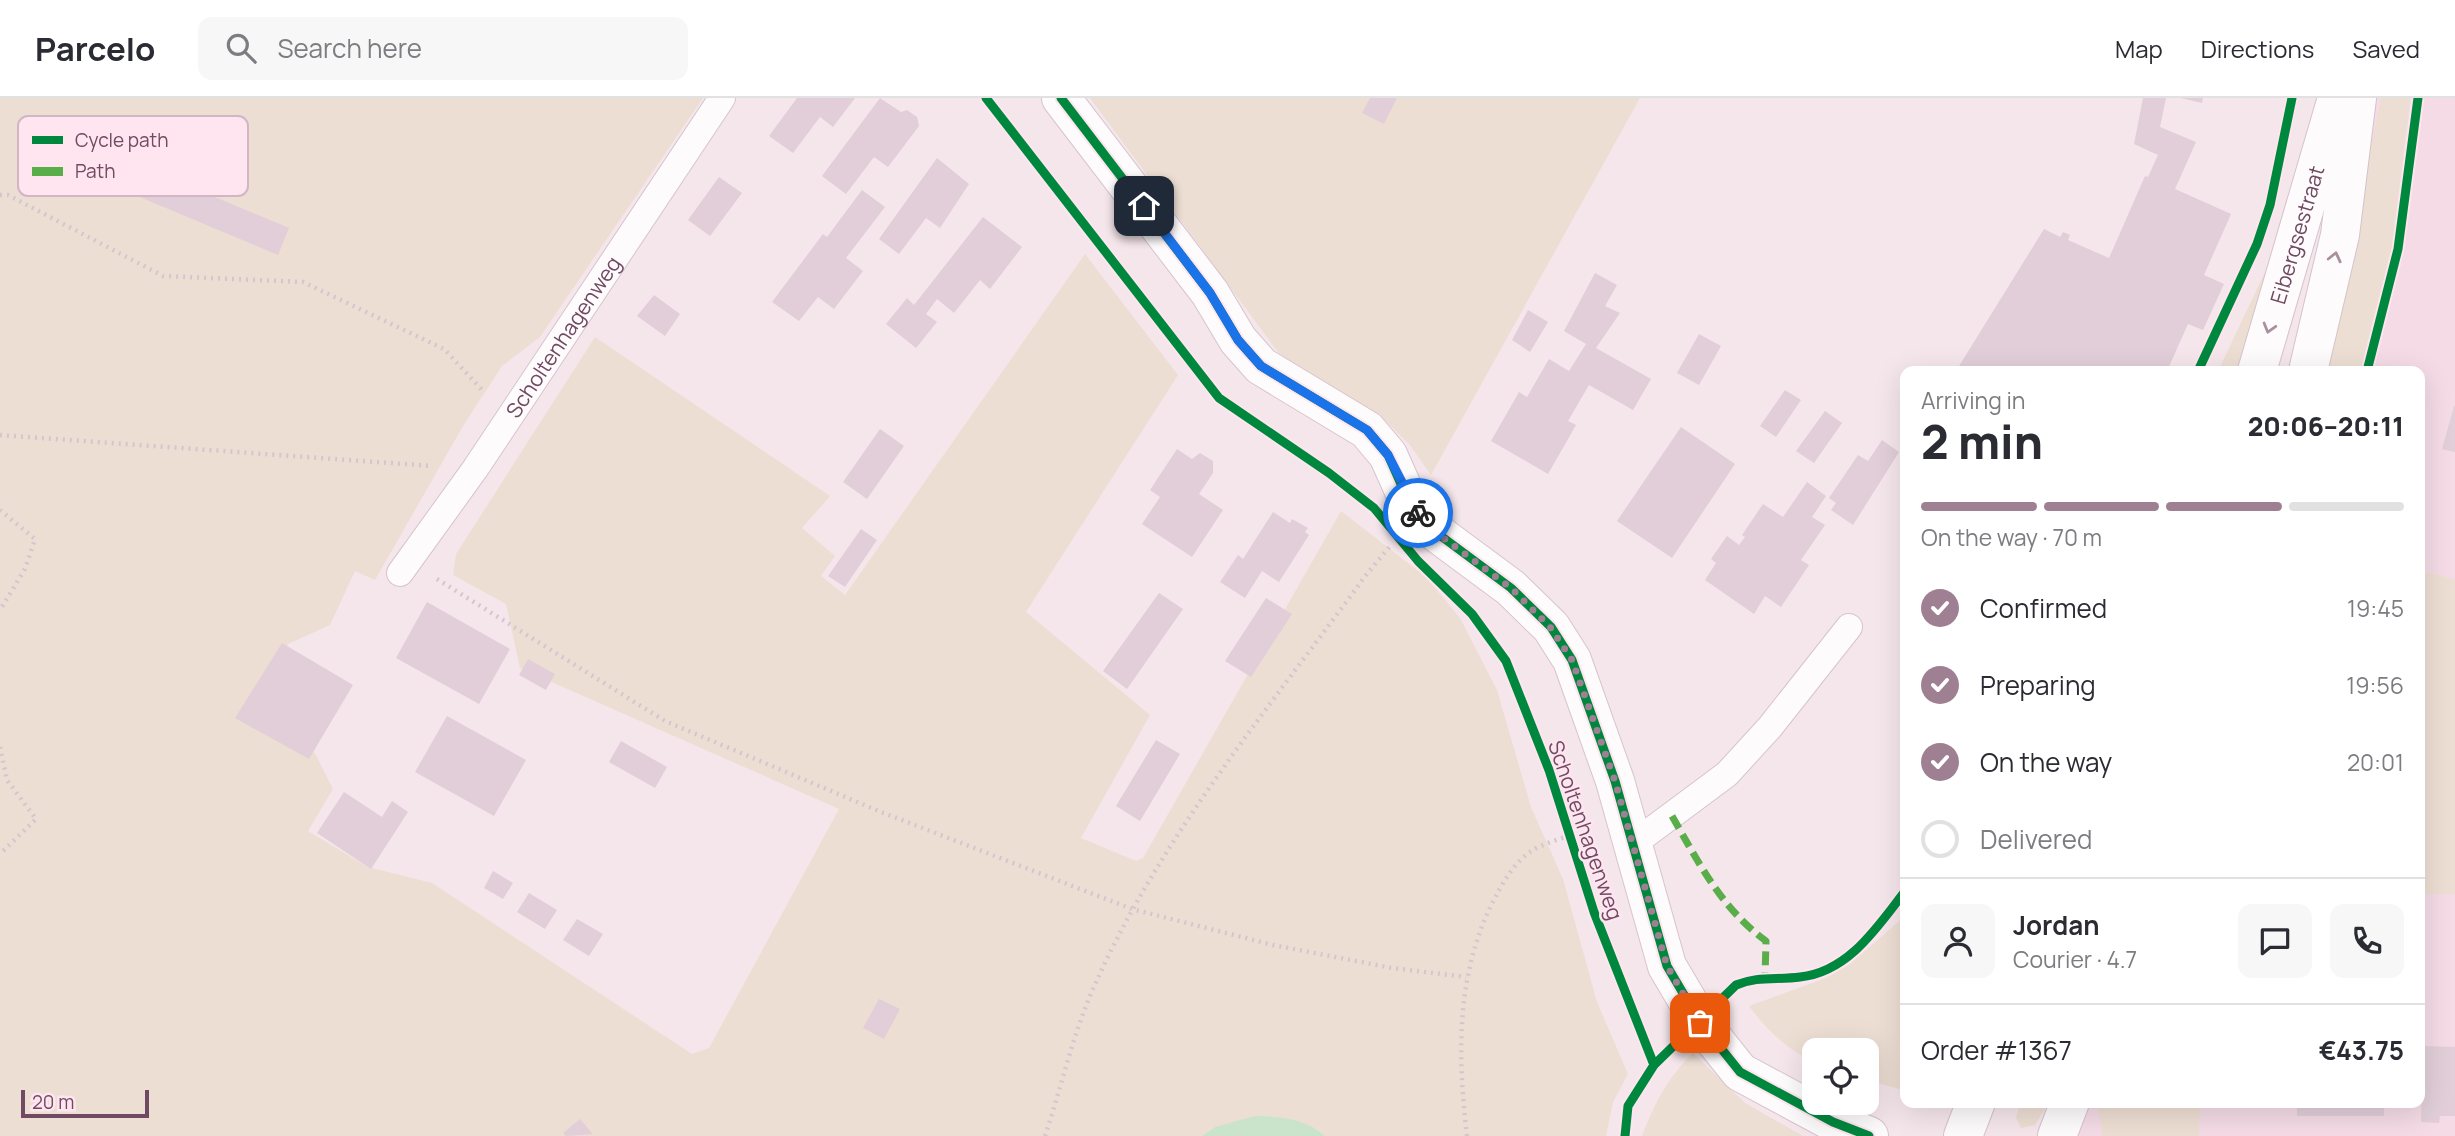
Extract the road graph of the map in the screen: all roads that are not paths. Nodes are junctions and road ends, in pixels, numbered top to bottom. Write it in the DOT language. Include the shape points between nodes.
graph roads {
  1 [pos="722,98"];
  2 [pos="1061,98"];
  3 [pos="2337,98"];
  4 [pos="2357,98"];
  5 [pos="2258,366"];
  6 [pos="2309,366"];
  7 [pos="405,567"];
  8 [pos="1849,627"];
  9 [pos="1633,844"];
  10 [pos="1974,1108"];
  11 [pos="2068,1108"];
  12 [pos="1869,1136"];
  13 [pos="1963,1136"];
  14 [pos="2057,1136"];
  1 -- 7 [label="lane, Scholtenhagenweg"];
  2 -- 9 [label="street, Scholtenhagenweg" via="1261,366 1367,430 1388,455 1426,525 1511,588 1550,627 1572,660"];
  3 -- 5 [label="street, Eibergsestraat, one-way"];
  6 -- 4 [label="street, Eibergsestraat, one-way" via="2340,235"];
  8 -- 9 [label="lane" via="1727,774"];
  9 -- 12 [label="street, Scholtenhagenweg" via="1667,966 1700,1023 1740,1072"];
  10 -- 13 [label="street"];
  11 -- 14 [label="street"];
}
